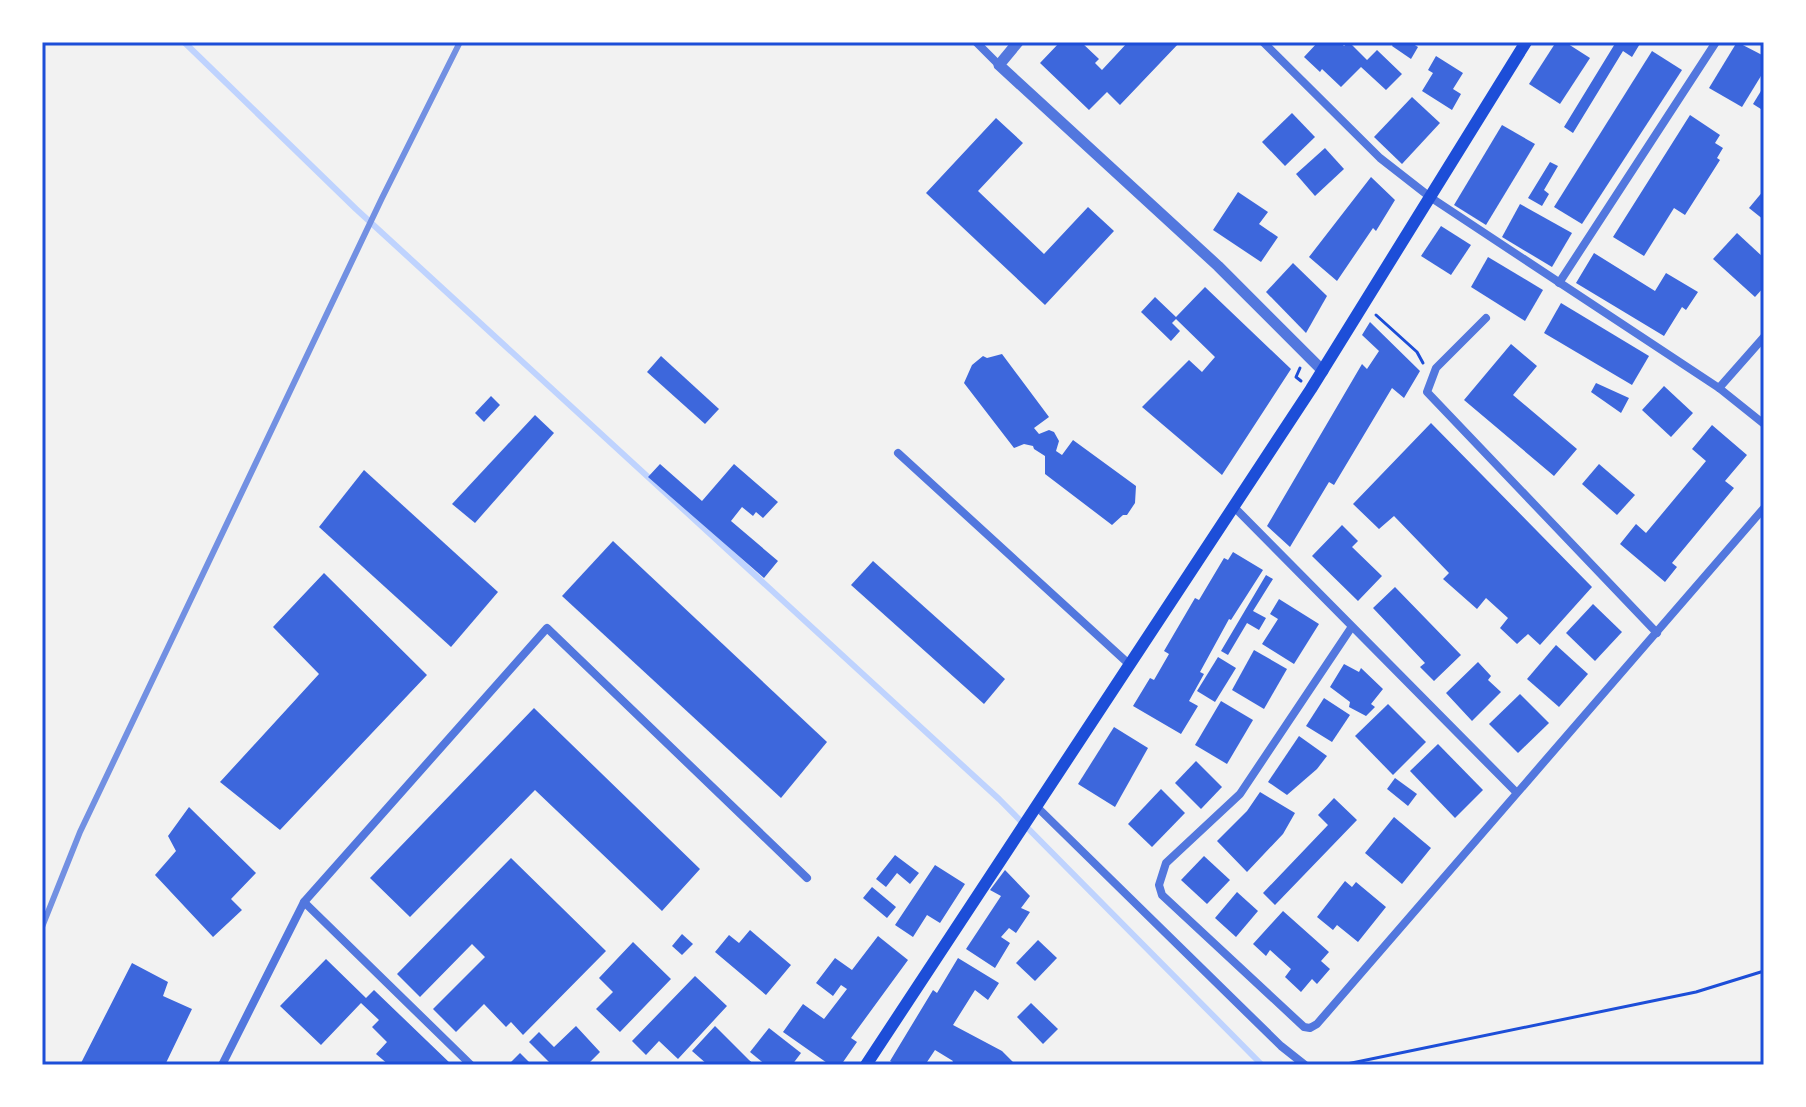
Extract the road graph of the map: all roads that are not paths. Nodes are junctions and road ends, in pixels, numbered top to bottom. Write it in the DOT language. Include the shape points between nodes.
graph roads {
  1 [pos="976,42"];
  2 [pos="1018,42"];
  3 [pos="1263,42"];
  4 [pos="1526,42"];
  5 [pos="1716,42"];
  6 [pos="999,65"];
  7 [pos="1430,197"];
  8 [pos="1559,283"];
  9 [pos="1486,318"];
  10 [pos="1764,337"];
  11 [pos="1323,371"];
  12 [pos="1719,388"];
  13 [pos="1764,424"];
  14 [pos="898,453"];
  15 [pos="1234,507"];
  16 [pos="1764,508"];
  17 [pos="1351,628"];
  18 [pos="1657,633"];
  19 [pos="1130,665"];
  20 [pos="1516,792"];
  21 [pos="1033,812"];
  22 [pos="807,878"];
  23 [pos="304,902"];
  24 [pos="222,1065"];
  25 [pos="471,1065"];
  26 [pos="866,1065"];
  27 [pos="1305,1065"];
  1 -- 6 [label="street"];
  2 -- 6 [label="street"];
  3 -- 7 [label="street" via="1380,158"];
  4 -- 7 [label="main road"];
  5 -- 8 [label="street"];
  6 -- 11 [label="street" via="1218,266"];
  7 -- 8 [label="street"];
  7 -- 11 [label="main road"];
  8 -- 12 [label="street"];
  9 -- 18 [label="street" via="1436,368 1427,392"];
  10 -- 12 [label="street"];
  11 -- 15 [label="main road"];
  12 -- 13 [label="street"];
  14 -- 19 [label="street"];
  15 -- 17 [label="street"];
  15 -- 19 [label="main road"];
  16 -- 18 [label="street"];
  17 -- 20 [label="street"];
  17 -- 20 [label="street" via="1240,794 1166,863 1159,885 1162,895 1310,1028"];
  18 -- 20 [label="street"];
  19 -- 21 [label="main road"];
  21 -- 26 [label="main road"];
  21 -- 27 [label="street"];
  22 -- 23 [label="street" via="547,628"];
  23 -- 24 [label="street"];
  23 -- 25 [label="street"];
}
